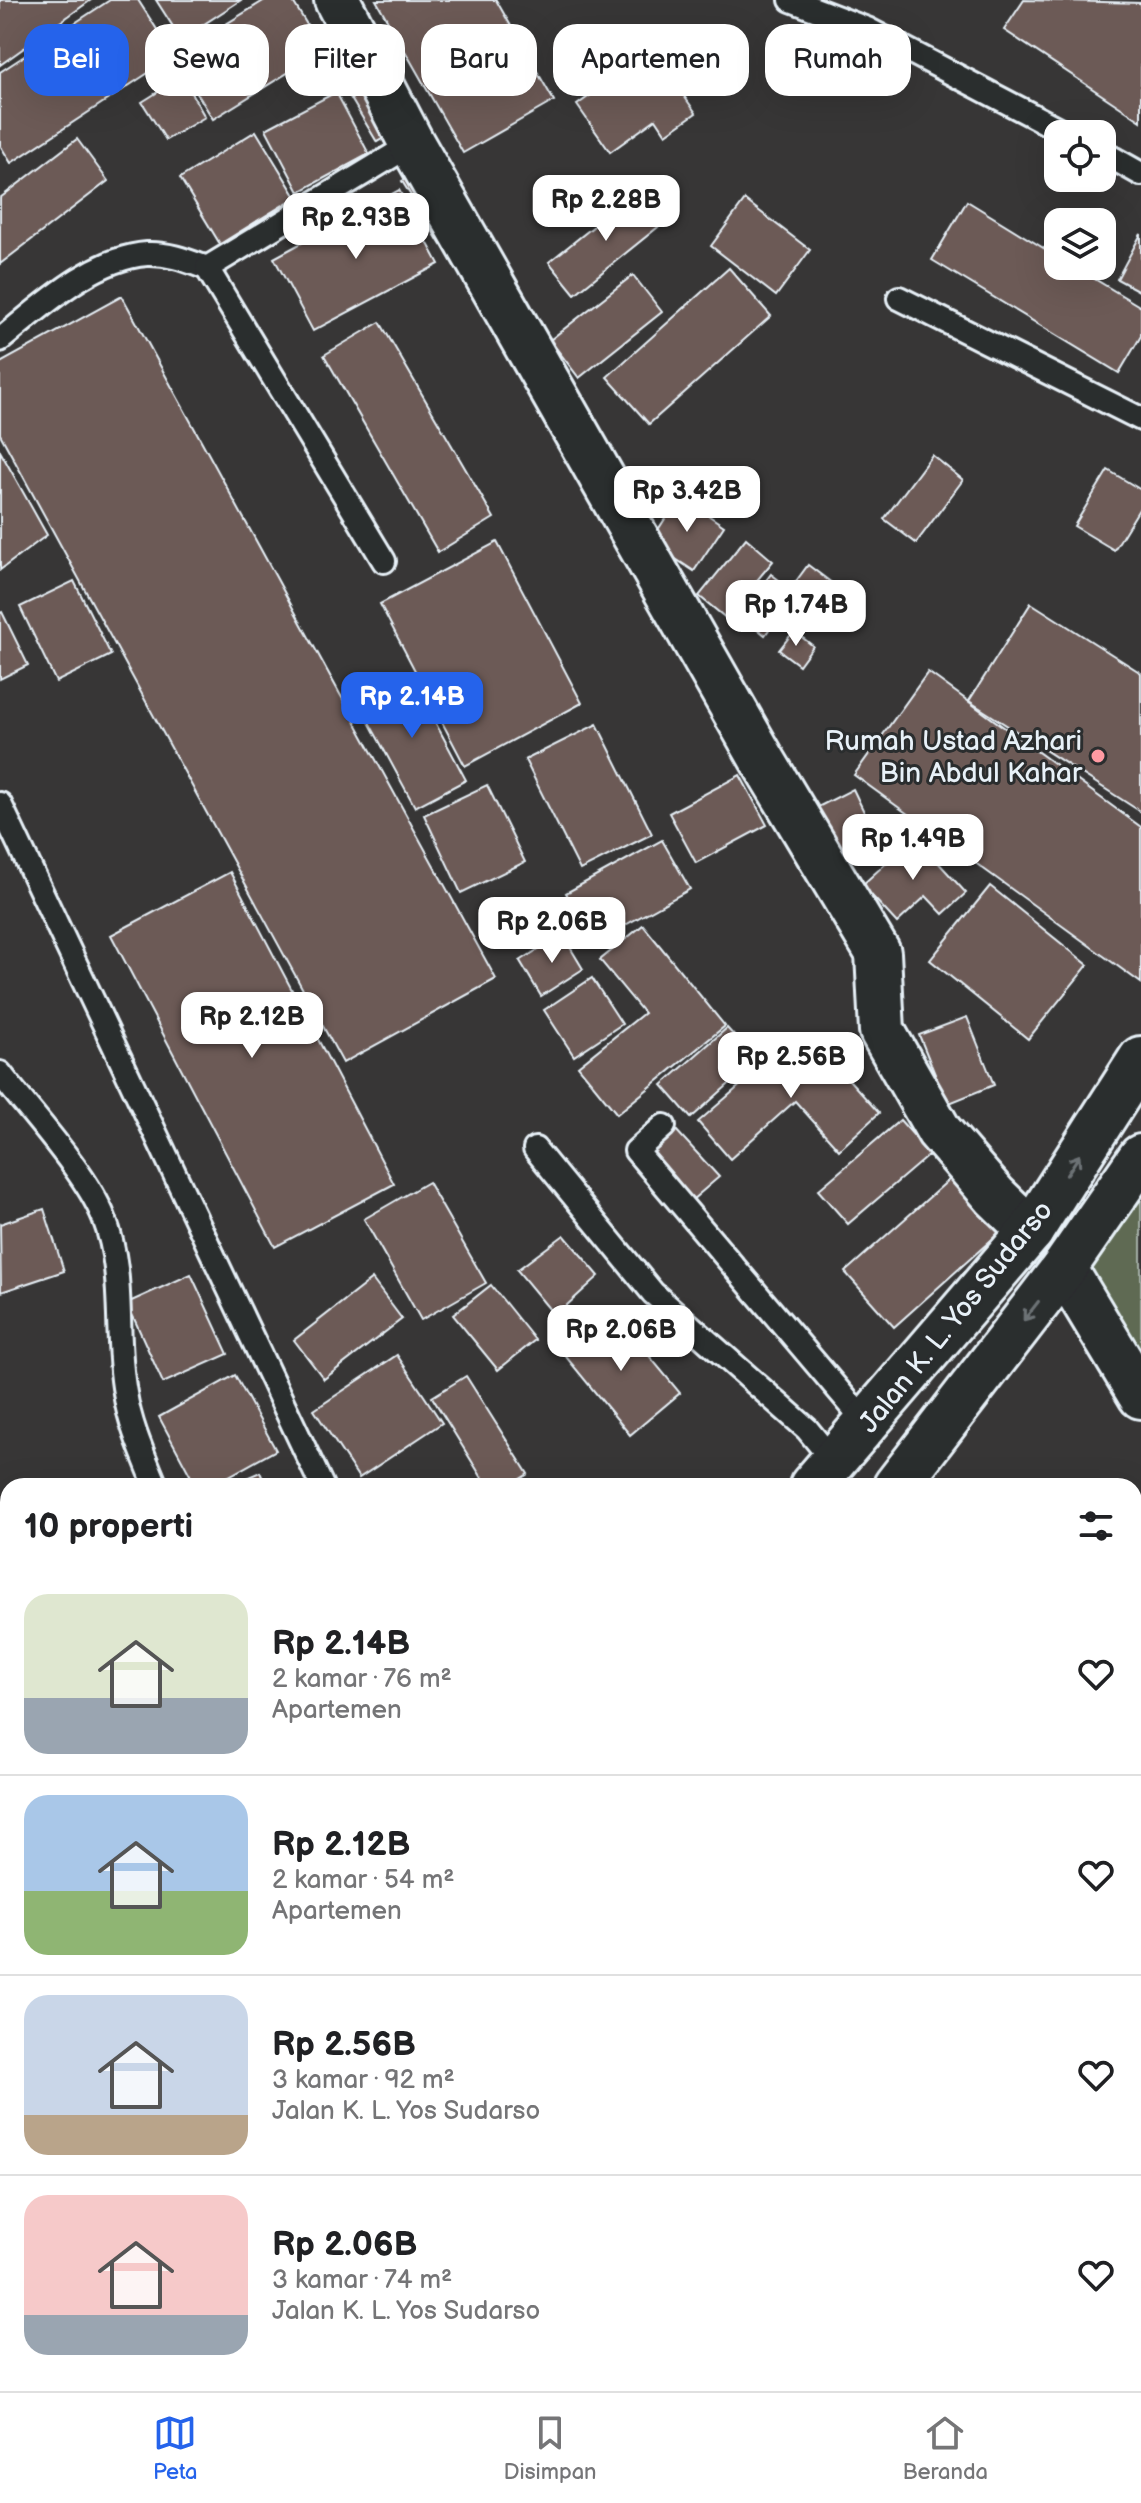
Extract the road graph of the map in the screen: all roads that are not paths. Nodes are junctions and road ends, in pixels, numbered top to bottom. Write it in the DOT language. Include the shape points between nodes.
graph roads {
  1 [pos="337,0"];
  2 [pos="791,0"];
  3 [pos="1044,121"];
  4 [pos="412,144"];
  5 [pos="1116,160"];
  6 [pos="1141,174"];
  7 [pos="207,268"];
  8 [pos="899,298"];
  9 [pos="0,340"];
  10 [pos="1141,419"];
  11 [pos="384,561"];
  12 [pos="0,804"];
  13 [pos="1141,1059"];
  14 [pos="0,1073"];
  15 [pos="664,1126"];
  16 [pos="535,1149"];
  17 [pos="1141,1157"];
  18 [pos="1031,1231"];
  19 [pos="1064,1268"];
  20 [pos="1141,1396"];
  21 [pos="868,1425"];
  22 [pos="823,1474"];
  23 [pos="153,1478"];
  24 [pos="318,1478"];
  25 [pos="902,1478"];
  1 -- 4 [label="main road"];
  2 -- 3 [label="lane" via="867,29"];
  4 -- 7 [label="lane"];
  4 -- 18 [label="main road" via="878,953 882,1031 939,1131"];
  5 -- 6 [label="lane"];
  7 -- 9 [label="lane" via="175,256 148,254 115,262 43,306"];
  7 -- 11 [label="lane"];
  8 -- 10 [label="lane"];
  12 -- 24 [label="lane"];
  18 -- 13 [label="main road, Jalan K. L. Yos Sudarso, one-way"];
  14 -- 23 [label="lane" via="88,1188 103,1217 119,1274 124,1391"];
  15 -- 21 [label="lane" via="636,1151"];
  16 -- 22 [label="lane" via="653,1293 807,1429"];
  17 -- 19 [label="main road, Jalan K. L. Yos Sudarso"];
  18 -- 21 [label="main road, Jalan K. L. Yos Sudarso"];
  19 -- 20 [label="main road"];
  19 -- 25 [label="main road, Jalan K. L. Yos Sudarso, one-way"];
  21 -- 22 [label="main road, Jalan K. L. Yos Sudarso"];
}
